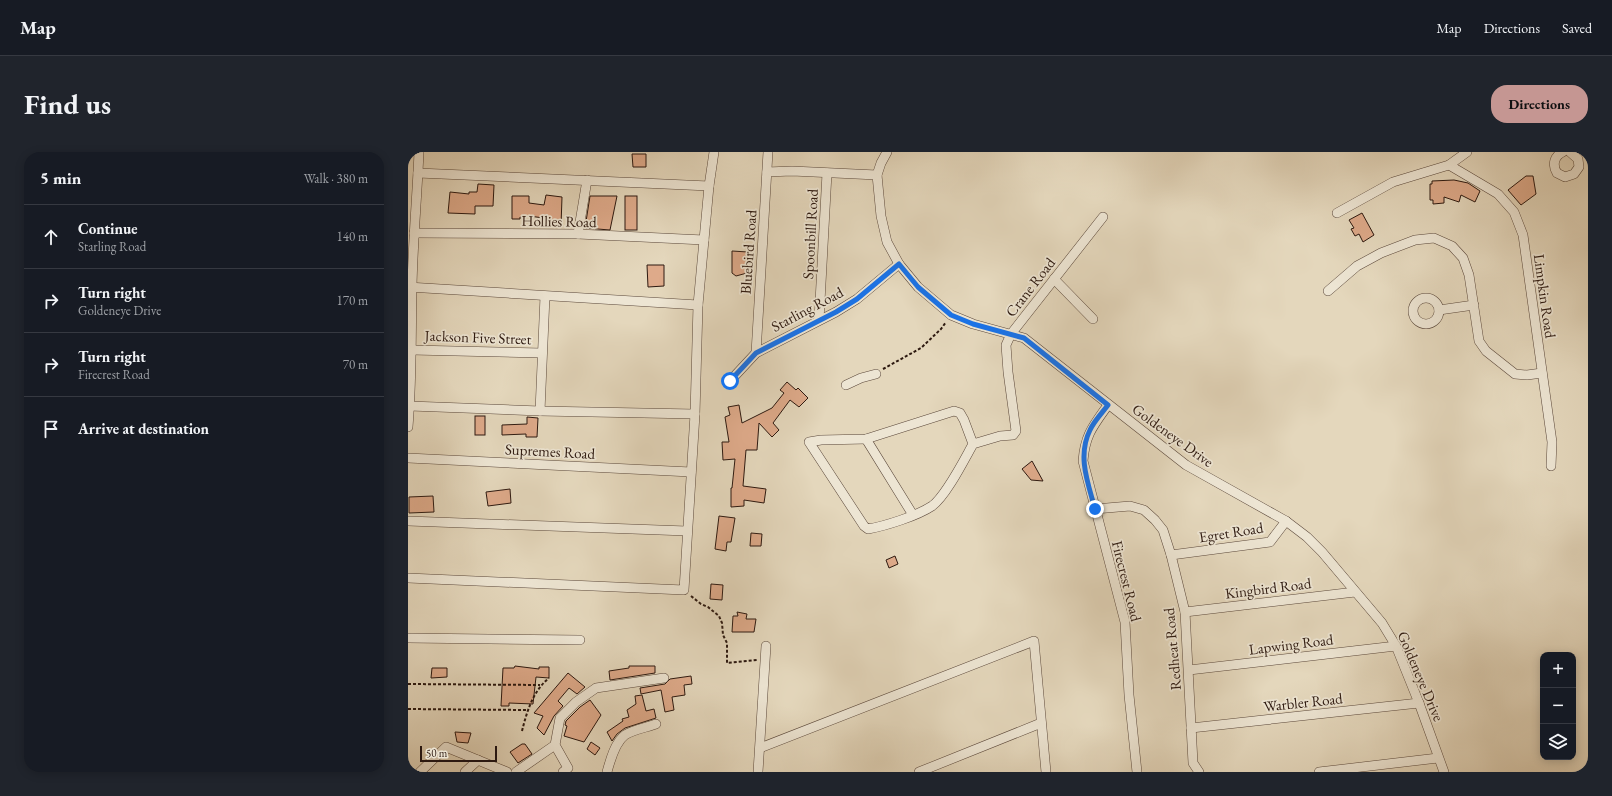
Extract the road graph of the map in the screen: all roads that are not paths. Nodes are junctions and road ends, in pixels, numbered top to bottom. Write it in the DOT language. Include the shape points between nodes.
graph roads {
  1 [pos="419,152"];
  2 [pos="714,152"];
  3 [pos="768,152"];
  4 [pos="888,152"];
  5 [pos="1467,152"];
  6 [pos="1570,152"];
  7 [pos="1560,153"];
  8 [pos="1449,165"];
  9 [pos="767,172"];
  10 [pos="418,173"];
  11 [pos="827,173"];
  12 [pos="877,175"];
  13 [pos="587,180"];
  14 [pos="709,186"];
  15 [pos="1337,213"];
  16 [pos="1103,217"];
  17 [pos="414,233"];
  18 [pos="578,234"];
  19 [pos="704,240"];
  20 [pos="899,264"];
  21 [pos="1054,279"];
  22 [pos="410,287"];
  23 [pos="1328,291"];
  24 [pos="545,296"];
  25 [pos="1474,304"];
  26 [pos="698,305"];
  27 [pos="1439,310"];
  28 [pos="1093,319"];
  29 [pos="819,320"];
  30 [pos="1011,334"];
  31 [pos="412,350"];
  32 [pos="542,353"];
  33 [pos="756,353"];
  34 [pos="1542,373"];
  35 [pos="876,374"];
  36 [pos="730,381"];
  37 [pos="846,386"];
  38 [pos="1108,405"];
  39 [pos="410,406"];
  40 [pos="540,411"];
  41 [pos="695,414"];
  42 [pos="408,427"];
  43 [pos="866,439"];
  44 [pos="973,444"];
  45 [pos="408,458"];
  46 [pos="1551,466"];
  47 [pos="691,472"];
  48 [pos="1095,509"];
  49 [pos="913,515"];
  50 [pos="408,521"];
  51 [pos="1286,521"];
  52 [pos="687,531"];
  53 [pos="1171,555"];
  54 [pos="408,578"];
  55 [pos="1355,592"];
  56 [pos="1185,612"];
  57 [pos="408,638"];
  58 [pos="580,640"];
  59 [pos="766,646"];
  60 [pos="1396,646"];
  61 [pos="1189,670"];
  62 [pos="664,678"];
  63 [pos="1419,703"];
  64 [pos="1041,723"];
  65 [pos="656,724"];
  66 [pos="1191,728"];
  67 [pos="555,746"];
  68 [pos="760,748"];
  69 [pos="1438,758"];
  70 [pos="478,760"];
  71 [pos="568,771"];
  72 [pos="420,772"];
  73 [pos="465,772"];
  74 [pos="507,772"];
  75 [pos="516,772"];
  76 [pos="607,772"];
  77 [pos="758,772"];
  78 [pos="919,772"];
  79 [pos="1046,772"];
  80 [pos="1136,772"];
  81 [pos="1199,772"];
  82 [pos="1319,772"];
  83 [pos="1444,772"];
  1 -- 10 [label="street"];
  2 -- 14 [label="street"];
  3 -- 9 [label="street, Bluebird Road"];
  4 -- 12 [label="street, Goldeneye Drive"];
  5 -- 8 [label="street"];
  6 -- 7 [label="street" via="1576,155 1579,163 1577,171 1570,176 1561,175 1555,169 1554,161"];
  8 -- 15 [label="street" via="1393,182"];
  8 -- 34 [label="street, Limpkin Road" via="1498,194 1514,212 1523,236"];
  9 -- 11 [label="street"];
  9 -- 33 [label="street, Bluebird Road"];
  10 -- 13 [label="street"];
  10 -- 17 [label="street"];
  11 -- 12 [label="street"];
  11 -- 29 [label="street, Spoonbill Road"];
  12 -- 20 [label="street, Goldeneye Drive" via="881,216 887,242"];
  13 -- 14 [label="street"];
  13 -- 18 [label="street"];
  14 -- 19 [label="street"];
  16 -- 21 [label="street, Crane Road"];
  17 -- 18 [label="street, Hollies Road"];
  17 -- 22 [label="street"];
  18 -- 19 [label="street, Hollies Road"];
  19 -- 26 [label="street"];
  20 -- 29 [label="street, Starling Road" via="857,299"];
  20 -- 30 [label="street, Goldeneye Drive" via="918,287 951,315"];
  21 -- 28 [label="street"];
  21 -- 30 [label="street, Crane Road"];
  22 -- 24 [label="street"];
  22 -- 31 [label="street"];
  23 -- 25 [label="street" via="1357,266 1381,253 1415,240 1434,238 1452,246 1464,258"];
  24 -- 26 [label="street"];
  24 -- 32 [label="street"];
  25 -- 27 [label="street"];
  25 -- 34 [label="street" via="1479,341 1486,350 1515,374"];
  26 -- 41 [label="street"];
  29 -- 33 [label="street, Starling Road"];
  30 -- 38 [label="street, Goldeneye Drive" via="1024,338"];
  30 -- 44 [label="street, Crane Road" via="1006,345 1016,431 1013,435"];
  31 -- 32 [label="street, Jackson Five Street"];
  31 -- 39 [label="street"];
  32 -- 40 [label="street"];
  33 -- 36 [label="street, Starling Road"];
  34 -- 46 [label="street, Limpkin Road" via="1552,442"];
  35 -- 37 [label="street"];
  38 -- 48 [label="street, Firecrest Road" via="1090,430 1084,446 1083,461"];
  38 -- 51 [label="street, Goldeneye Drive" via="1186,465"];
  39 -- 40 [label="street"];
  39 -- 42 [label="street"];
  40 -- 41 [label="street"];
  41 -- 47 [label="street"];
  43 -- 44 [label="street" via="954,412 960,413"];
  43 -- 49 [label="street"];
  43 -- 49 [label="street" via="810,442 868,529 878,528"];
  44 -- 49 [label="street" via="933,506"];
  45 -- 47 [label="street, Supremes Road"];
  47 -- 52 [label="street"];
  48 -- 53 [label="street, Redheat Road" via="1130,506 1144,510 1162,530"];
  48 -- 80 [label="street, Firecrest Road" via="1125,622"];
  50 -- 52 [label="street"];
  51 -- 53 [label="street, Egret Road" via="1270,542"];
  51 -- 55 [label="street, Goldeneye Drive" via="1322,552"];
  52 -- 54 [label="street" via="684,590"];
  53 -- 56 [label="street, Redheat Road"];
  55 -- 56 [label="street, Kingbird Road"];
  55 -- 60 [label="street, Goldeneye Drive" via="1382,623"];
  56 -- 61 [label="street, Redheat Road"];
  57 -- 58 [label="street"];
  59 -- 68 [label="street"];
  60 -- 61 [label="street, Lapwing Road"];
  60 -- 63 [label="street, Goldeneye Drive"];
  61 -- 66 [label="street, Redheat Road"];
  62 -- 67 [label="street" via="596,688 576,702 560,718"];
  63 -- 66 [label="street, Warbler Road"];
  63 -- 69 [label="street, Goldeneye Drive"];
  64 -- 68 [label="street" via="1034,641"];
  64 -- 78 [label="street"];
  64 -- 79 [label="street"];
  65 -- 76 [label="street" via="626,734 619,742"];
  66 -- 81 [label="street, Redheat Road" via="1193,763"];
  67 -- 71 [label="street"];
  67 -- 75 [label="street"];
  68 -- 77 [label="street"];
  69 -- 82 [label="street"];
  69 -- 83 [label="street, Goldeneye Drive"];
  70 -- 72 [label="street" via="446,747"];
  70 -- 73 [label="street"];
  70 -- 74 [label="street"];
}
